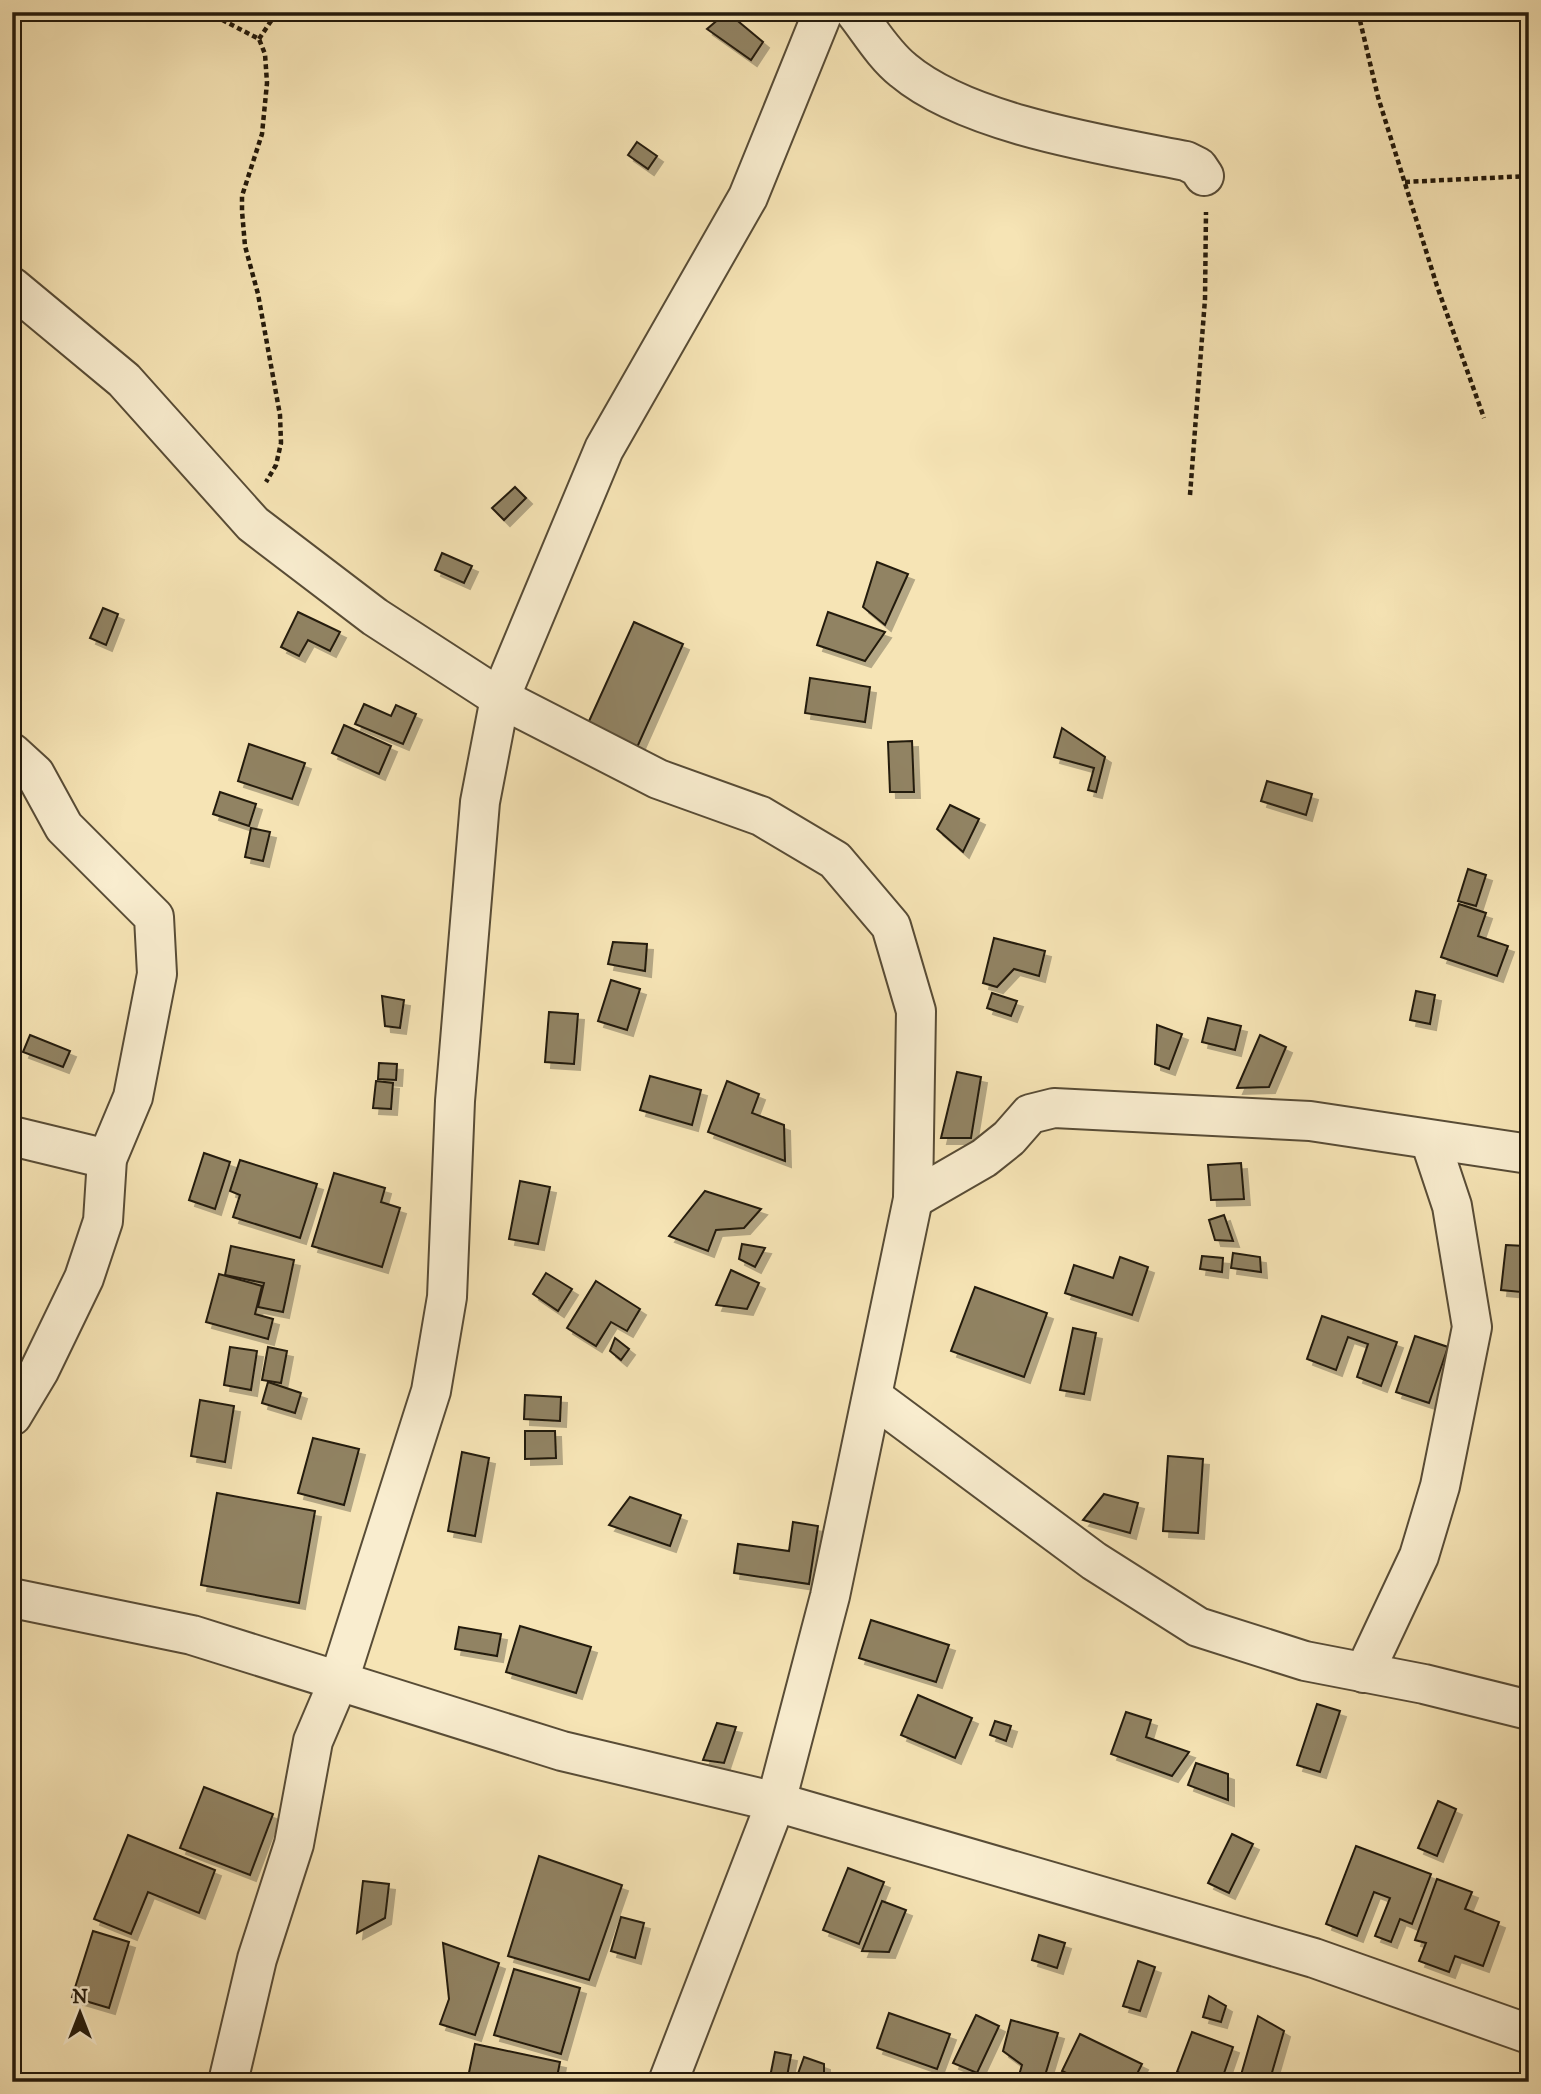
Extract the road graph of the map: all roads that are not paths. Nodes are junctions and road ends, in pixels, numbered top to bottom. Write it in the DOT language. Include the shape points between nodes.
graph roads {
  1 [pos="823,12"];
  2 [pos="855,12"];
  3 [pos="1204,176"];
  4 [pos="12,287"];
  5 [pos="500,698"];
  6 [pos="12,754"];
  7 [pos="12,1136"];
  8 [pos="1430,1140"];
  9 [pos="1529,1154"];
  10 [pos="107,1159"];
  11 [pos="913,1199"];
  12 [pos="873,1397"];
  13 [pos="12,1416"];
  14 [pos="12,1598"];
  15 [pos="1364,1673"];
  16 [pos="339,1680"];
  17 [pos="1529,1710"];
  18 [pos="776,1802"];
  19 [pos="1529,2034"];
  20 [pos="677,2079"];
  21 [pos="228,2082"];
  1 -- 5 [label="street" via="748,197 604,449"];
  2 -- 3 [label="street" via="901,69 950,99 1032,128 1186,162"];
  4 -- 5 [label="street" via="124,380 245,516 375,617"];
  5 -- 11 [label="street" via="658,779 761,816 835,860 891,926 916,1011"];
  5 -- 16 [label="street" via="480,802 468,933 447,1297 431,1391"];
  6 -- 10 [label="street" via="35,774 64,827 154,917 157,974 136,1085"];
  7 -- 10 [label="street"];
  8 -- 9 [label="street"];
  8 -- 11 [label="street" via="1310,1121 1054,1108 1030,1114 984,1158"];
  8 -- 15 [label="street" via="1452,1206 1472,1327 1440,1486 1419,1556"];
  10 -- 13 [label="street" via="103,1221 84,1278"];
  11 -- 12 [label="street"];
  12 -- 15 [label="street" via="1094,1561 1198,1627 1305,1661"];
  12 -- 18 [label="street" via="830,1596"];
  14 -- 16 [label="street" via="192,1635"];
  15 -- 17 [label="street"];
  16 -- 18 [label="street" via="562,1751"];
  16 -- 21 [label="street" via="313,1741 294,1844 257,1959"];
  18 -- 19 [label="street" via="1314,1958"];
  18 -- 20 [label="street"];
}
